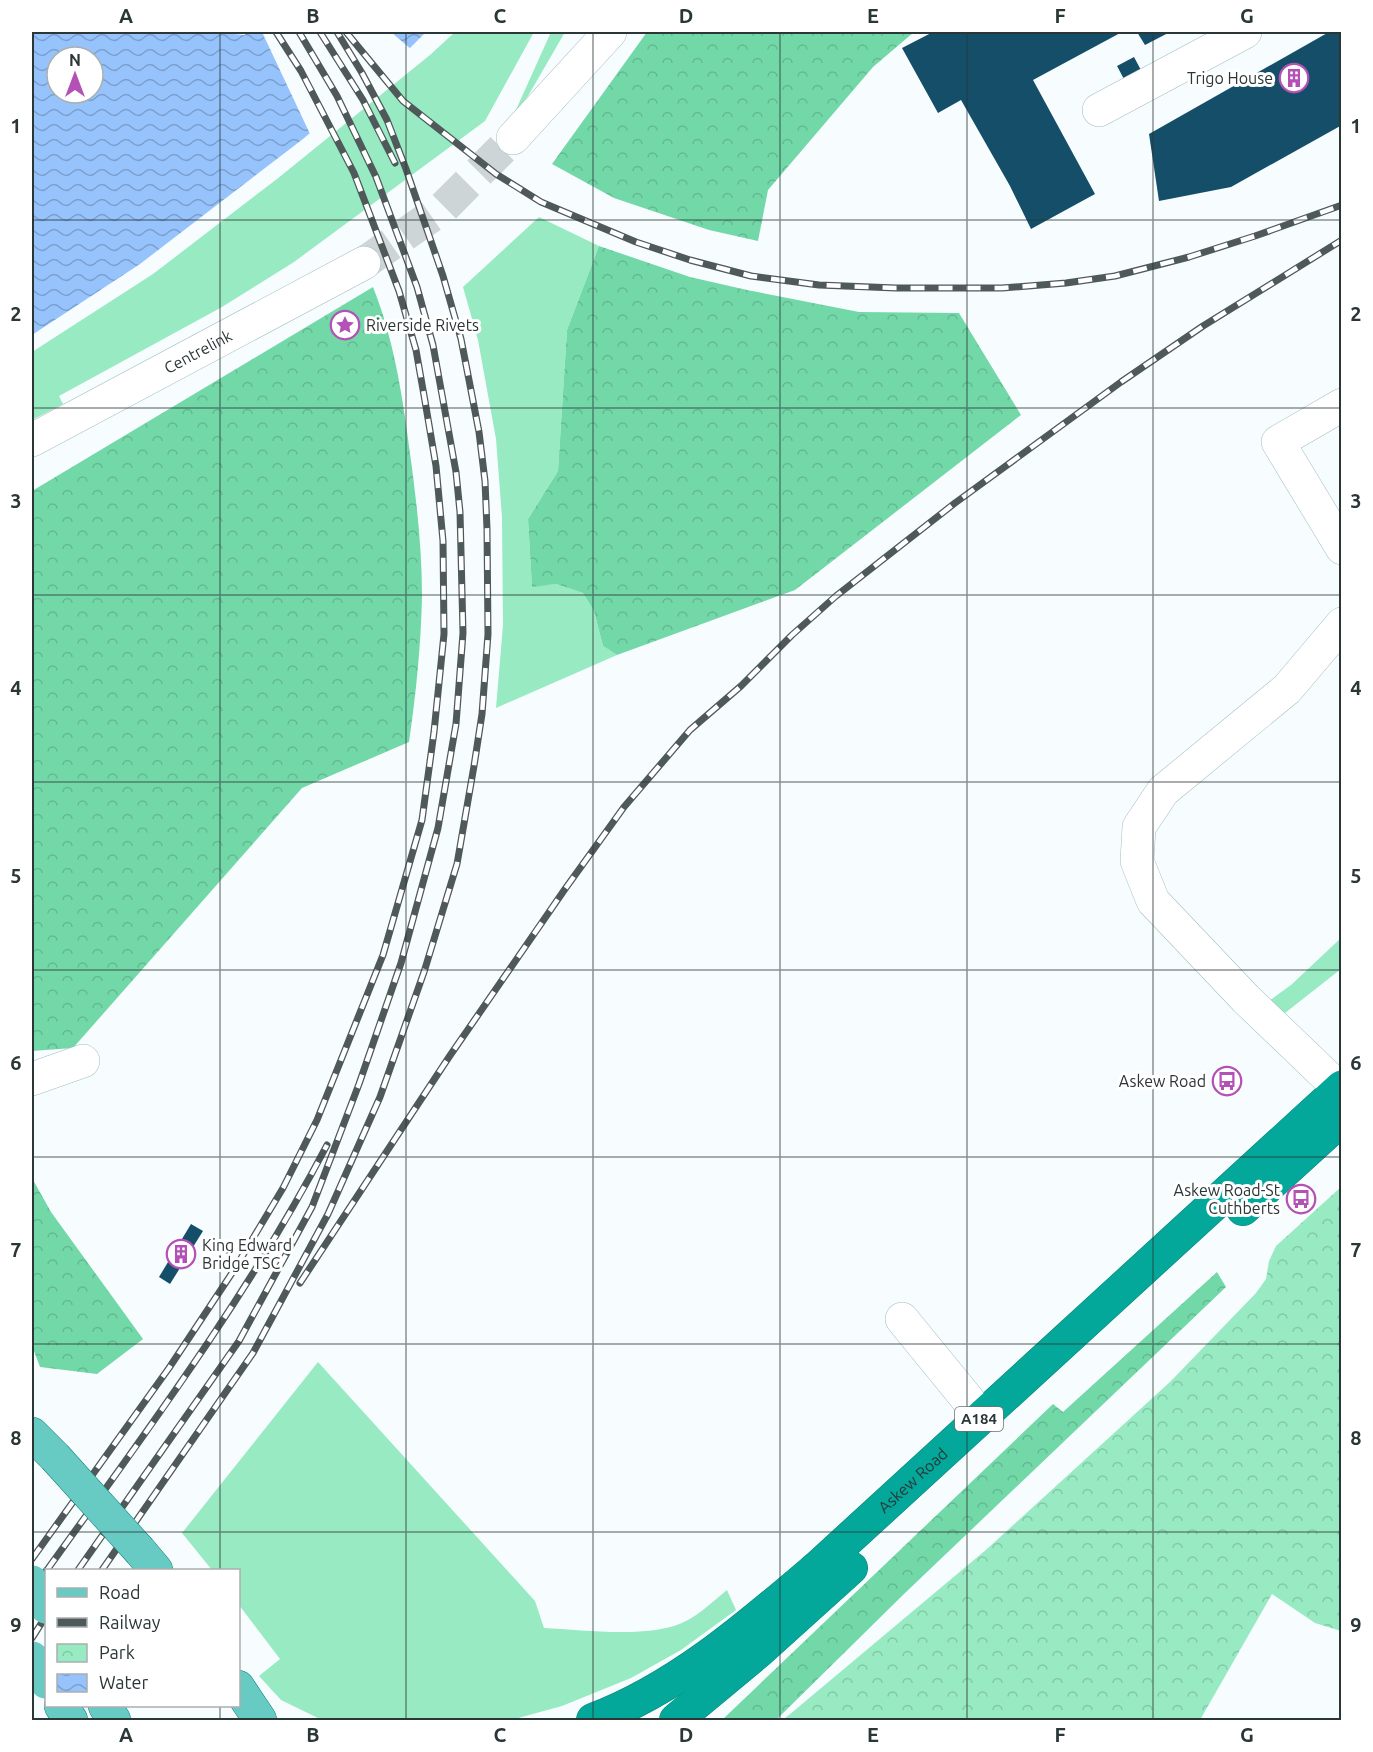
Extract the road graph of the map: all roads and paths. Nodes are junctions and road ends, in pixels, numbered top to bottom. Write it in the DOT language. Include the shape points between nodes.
graph roads {
  1 [pos="591,32"];
  2 [pos="610,32"];
  3 [pos="1245,32"];
  4 [pos="567,80"];
  5 [pos="1099,110"];
  6 [pos="513,138"];
  7 [pos="364,262"];
  8 [pos="1341,405"];
  9 [pos="32,440"];
  10 [pos="1341,548"];
  11 [pos="1341,624"];
  12 [pos="83,1061"];
  13 [pos="32,1079"];
  14 [pos="1341,1096"];
  15 [pos="902,1320"];
  16 [pos="982,1417"];
  17 [pos="32,1434"];
  18 [pos="148,1561"];
  19 [pos="32,1582"];
  20 [pos="45,1605"];
  21 [pos="32,1658"];
  22 [pos="45,1680"];
  23 [pos="240,1691"];
  24 [pos="62,1707"];
  25 [pos="106,1707"];
  26 [pos="71,1720"];
  27 [pos="114,1720"];
  28 [pos="260,1720"];
  29 [pos="593,1720"];
  30 [pos="676,1720"];
  1 -- 4 [label="street"];
  2 -- 4 [label="street"];
  3 -- 5 [label="street"];
  4 -- 6 [label="street"];
  7 -- 9 [label="street, Centrelink"];
  8 -- 10 [label="street" via="1278,442"];
  11 -- 14 [label="street" via="1287,689 1163,791 1139,827 1137,861 1153,901"];
  12 -- 13 [label="street"];
  14 -- 16 [label="highway, Askew Road / A184"];
  14 -- 30 [label="highway, Askew Road / A184" via="759,1651"];
  15 -- 16 [label="street"];
  16 -- 29 [label="highway, Askew Road / A184" via="762,1615 654,1692"];
  17 -- 18 [label="main road, bridge"];
  19 -- 20 [label="main road, bridge"];
  21 -- 22 [label="main road, bridge"];
  23 -- 28 [label="main road"];
  24 -- 26 [label="main road"];
  25 -- 27 [label="main road"];
}
